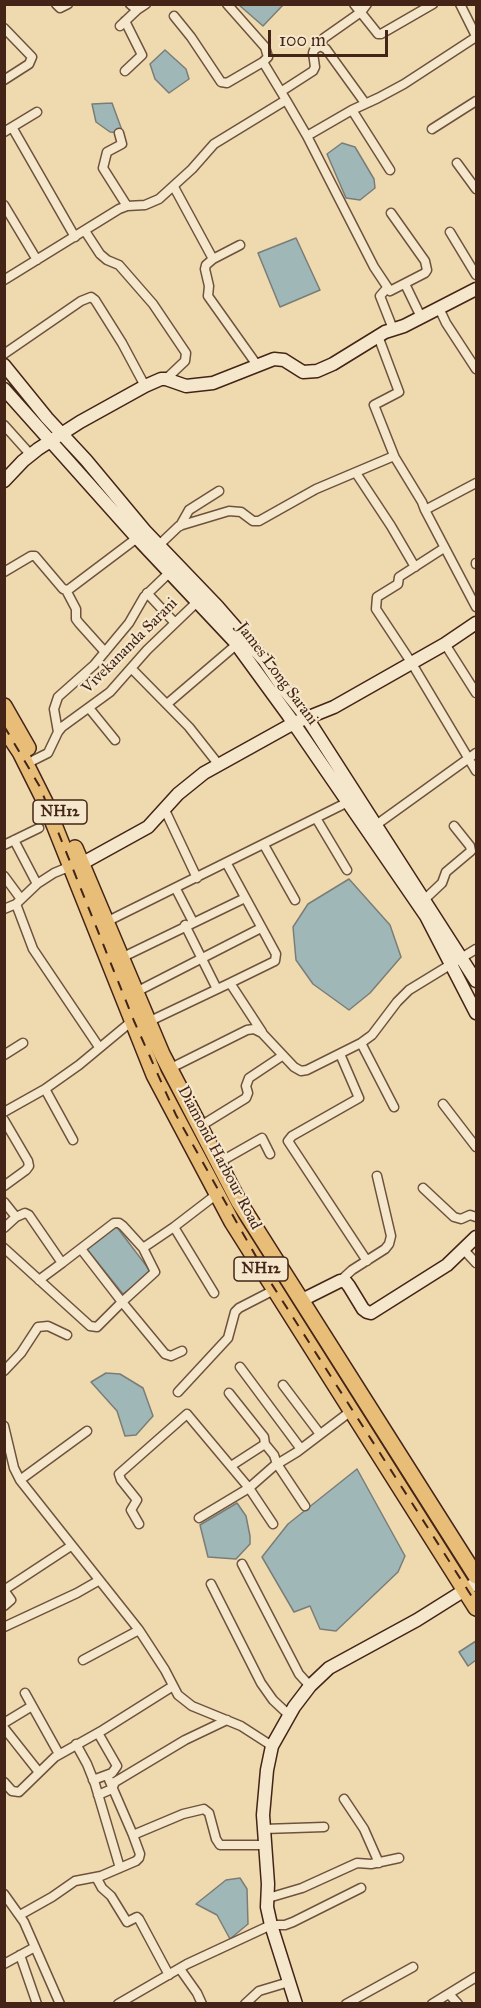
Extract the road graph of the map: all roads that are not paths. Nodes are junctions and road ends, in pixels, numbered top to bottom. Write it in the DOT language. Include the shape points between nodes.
graph roads {
  1 [pos="56,4"];
  2 [pos="68,4"];
  3 [pos="146,4"];
  4 [pos="227,4"];
  5 [pos="354,4"];
  6 [pos="367,4"];
  7 [pos="433,4"];
  8 [pos="460,4"];
  9 [pos="133,7"];
  10 [pos="361,12"];
  11 [pos="174,16"];
  12 [pos="4,28"];
  13 [pos="476,37"];
  14 [pos="319,46"];
  15 [pos="263,62"];
  16 [pos="125,71"];
  17 [pos="4,80"];
  18 [pos="284,96"];
  19 [pos="477,101"];
  20 [pos="364,103"];
  21 [pos="352,110"];
  22 [pos="37,112"];
  23 [pos="432,129"];
  24 [pos="8,130"];
  25 [pos="119,134"];
  26 [pos="307,136"];
  27 [pos="457,163"];
  28 [pos="390,170"];
  29 [pos="174,187"];
  30 [pos="477,189"];
  31 [pos="4,205"];
  32 [pos="127,206"];
  33 [pos="392,213"];
  34 [pos="85,231"];
  35 [pos="450,232"];
  36 [pos="75,237"];
  37 [pos="240,245"];
  38 [pos="213,259"];
  39 [pos="37,260"];
  40 [pos="477,275"];
  41 [pos="4,280"];
  42 [pos="405,284"];
  43 [pos="387,288"];
  44 [pos="477,289"];
  45 [pos="439,308"];
  46 [pos="421,317"];
  47 [pos="393,329"];
  48 [pos="378,336"];
  49 [pos="4,354"];
  50 [pos="4,365"];
  51 [pos="257,365"];
  52 [pos="477,369"];
  53 [pos="165,379"];
  54 [pos="145,386"];
  55 [pos="4,389"];
  56 [pos="4,425"];
  57 [pos="62,434"];
  58 [pos="51,442"];
  59 [pos="30,454"];
  60 [pos="395,458"];
  61 [pos="356,473"];
  62 [pos="4,481"];
  63 [pos="477,483"];
  64 [pos="219,491"];
  65 [pos="425,510"];
  66 [pos="179,526"];
  67 [pos="137,538"];
  68 [pos="158,546"];
  69 [pos="444,548"];
  70 [pos="415,567"];
  71 [pos="4,572"];
  72 [pos="170,572"];
  73 [pos="66,591"];
  74 [pos="147,594"];
  75 [pos="199,599"];
  76 [pos="477,607"];
  77 [pos="175,623"];
  78 [pos="475,624"];
  79 [pos="445,644"];
  80 [pos="236,645"];
  81 [pos="105,652"];
  82 [pos="411,662"];
  83 [pos="131,668"];
  84 [pos="477,693"];
  85 [pos="167,704"];
  86 [pos="4,706"];
  87 [pos="89,708"];
  88 [pos="307,718"];
  89 [pos="294,723"];
  90 [pos="4,728"];
  91 [pos="58,732"];
  92 [pos="115,740"];
  93 [pos="473,756"];
  94 [pos="34,760"];
  95 [pos="219,765"];
  96 [pos="477,771"];
  97 [pos="353,800"];
  98 [pos="164,808"];
  99 [pos="316,818"];
  100 [pos="376,825"];
  101 [pos="454,826"];
  102 [pos="39,828"];
  103 [pos="14,840"];
  104 [pos="4,845"];
  105 [pos="264,845"];
  106 [pos="227,864"];
  107 [pos="76,865"];
  108 [pos="347,870"];
  109 [pos="4,876"];
  110 [pos="197,878"];
  111 [pos="37,884"];
  112 [pos="176,889"];
  113 [pos="245,898"];
  114 [pos="425,899"];
  115 [pos="295,900"];
  116 [pos="18,902"];
  117 [pos="4,909"];
  118 [pos="189,924"];
  119 [pos="101,925"];
  120 [pos="261,928"];
  121 [pos="477,949"];
  122 [pos="202,957"];
  123 [pos="121,958"];
  124 [pos="457,962"];
  125 [pos="477,981"];
  126 [pos="230,983"];
  127 [pos="218,989"];
  128 [pos="135,992"];
  129 [pos="477,1013"];
  130 [pos="140,1021"];
  131 [pos="262,1033"];
  132 [pos="23,1043"];
  133 [pos="361,1043"];
  134 [pos="99,1047"];
  135 [pos="340,1054"];
  136 [pos="4,1055"];
  137 [pos="154,1055"];
  138 [pos="282,1056"];
  139 [pos="169,1069"];
  140 [pos="45,1089"];
  141 [pos="443,1104"];
  142 [pos="394,1107"];
  143 [pos="4,1112"];
  144 [pos="4,1120"];
  145 [pos="199,1127"];
  146 [pos="73,1140"];
  147 [pos="477,1147"];
  148 [pos="270,1154"];
  149 [pos="218,1163"];
  150 [pos="377,1176"];
  151 [pos="4,1186"];
  152 [pos="423,1188"];
  153 [pos="217,1194"];
  154 [pos="4,1202"];
  155 [pos="16,1217"];
  156 [pos="477,1217"];
  157 [pos="174,1227"];
  158 [pos="4,1228"];
  159 [pos="477,1237"];
  160 [pos="143,1248"];
  161 [pos="81,1249"];
  162 [pos="5,1250"];
  163 [pos="464,1250"];
  164 [pos="367,1261"];
  165 [pos="62,1263"];
  166 [pos="477,1263"];
  167 [pos="39,1280"];
  168 [pos="340,1281"];
  169 [pos="274,1290"];
  170 [pos="214,1293"];
  171 [pos="302,1300"];
  172 [pos="122,1302"];
  173 [pos="67,1335"];
  174 [pos="327,1344"];
  175 [pos="182,1351"];
  176 [pos="314,1353"];
  177 [pos="240,1367"];
  178 [pos="4,1371"];
  179 [pos="283,1385"];
  180 [pos="178,1392"];
  181 [pos="229,1393"];
  182 [pos="351,1411"];
  183 [pos="4,1426"];
  184 [pos="87,1431"];
  185 [pos="320,1434"];
  186 [pos="265,1444"];
  187 [pos="7,1447"];
  188 [pos="302,1449"];
  189 [pos="277,1464"];
  190 [pos="231,1466"];
  191 [pos="20,1480"];
  192 [pos="249,1488"];
  193 [pos="305,1506"];
  194 [pos="199,1518"];
  195 [pos="139,1524"];
  196 [pos="273,1524"];
  197 [pos="71,1546"];
  198 [pos="242,1564"];
  199 [pos="477,1576"];
  200 [pos="98,1581"];
  201 [pos="211,1584"];
  202 [pos="470,1587"];
  203 [pos="4,1590"];
  204 [pos="4,1606"];
  205 [pos="477,1608"];
  206 [pos="4,1627"];
  207 [pos="139,1630"];
  208 [pos="83,1660"];
  209 [pos="173,1686"];
  210 [pos="310,1686"];
  211 [pos="25,1693"];
  212 [pos="32,1706"];
  213 [pos="290,1716"];
  214 [pos="227,1720"];
  215 [pos="4,1723"];
  216 [pos="4,1728"];
  217 [pos="98,1733"];
  218 [pos="76,1744"];
  219 [pos="272,1746"];
  220 [pos="59,1754"];
  221 [pos="38,1771"];
  222 [pos="107,1775"];
  223 [pos="93,1780"];
  224 [pos="4,1782"];
  225 [pos="112,1789"];
  226 [pos="98,1795"];
  227 [pos="344,1798"];
  228 [pos="324,1827"];
  229 [pos="264,1829"];
  230 [pos="133,1835"];
  231 [pos="264,1845"];
  232 [pos="399,1858"];
  233 [pos="379,1863"];
  234 [pos="120,1868"];
  235 [pos="96,1877"];
  236 [pos="362,1888"];
  237 [pos="4,1894"];
  238 [pos="268,1898"];
  239 [pos="20,1915"];
  240 [pos="271,1925"];
  241 [pos="35,1947"];
  242 [pos="20,1955"];
  243 [pos="4,1964"];
  244 [pos="413,1967"];
  245 [pos="180,1968"];
  246 [pos="168,1975"];
  247 [pos="477,1977"];
  248 [pos="289,1982"];
  249 [pos="449,1994"];
  250 [pos="436,2003"];
  251 [pos="38,2004"];
  252 [pos="60,2004"];
  253 [pos="118,2004"];
  254 [pos="202,2004"];
  255 [pos="245,2004"];
  256 [pos="296,2004"];
  257 [pos="346,2004"];
  258 [pos="458,2004"];
  1 -- 2 [label="street" via="60,8"];
  3 -- 9 [label="street"];
  4 -- 15 [label="street" via="265,47 268,57"];
  5 -- 10 [label="street"];
  6 -- 10 [label="street"];
  7 -- 10 [label="street" via="381,34"];
  8 -- 13 [label="street"];
  9 -- 16 [label="street" via="122,24 142,55"];
  10 -- 14 [label="street" via="324,38"];
  11 -- 15 [label="street" via="224,83"];
  12 -- 17 [label="street" via="32,57"];
  13 -- 20 [label="street" via="404,84"];
  14 -- 18 [label="street" via="313,53 313,71"];
  14 -- 20 [label="street" via="326,49"];
  15 -- 18 [label="street"];
  18 -- 26 [label="street"];
  18 -- 29 [label="street" via="214,144"];
  19 -- 23 [label="street"];
  20 -- 21 [label="street"];
  21 -- 26 [label="street"];
  21 -- 28 [label="street"];
  22 -- 24 [label="street"];
  24 -- 36 [label="street"];
  25 -- 32 [label="street" via="122,144 107,152 103,168"];
  26 -- 43 [label="street"];
  27 -- 30 [label="street"];
  29 -- 32 [label="street" via="145,205"];
  29 -- 38 [label="street"];
  31 -- 39 [label="street"];
  32 -- 34 [label="street"];
  33 -- 42 [label="street" via="427,266 425,273"];
  34 -- 36 [label="street"];
  34 -- 53 [label="street" via="100,254 119,265 153,304 186,353 185,361"];
  35 -- 40 [label="street"];
  36 -- 39 [label="street"];
  37 -- 38 [label="street"];
  38 -- 51 [label="street" via="205,269 208,296"];
  39 -- 41 [label="street"];
  42 -- 43 [label="street" via="390,291"];
  42 -- 46 [label="street"];
  43 -- 47 [label="street" via="380,296"];
  44 -- 45 [label="main road"];
  45 -- 46 [label="main road"];
  45 -- 52 [label="street"];
  46 -- 47 [label="main road"];
  47 -- 48 [label="main road"];
  48 -- 51 [label="main road" via="317,371 303,372 284,360"];
  48 -- 60 [label="street" via="399,392 374,405"];
  49 -- 54 [label="street" via="91,297"];
  50 -- 57 [label="main road"];
  51 -- 53 [label="main road" via="199,386"];
  53 -- 54 [label="main road"];
  54 -- 57 [label="main road"];
  55 -- 58 [label="main road, James Long Sarani"];
  56 -- 59 [label="street"];
  57 -- 58 [label="main road"];
  57 -- 68 [label="main road"];
  58 -- 59 [label="main road"];
  58 -- 67 [label="main road, James Long Sarani"];
  59 -- 62 [label="main road"];
  60 -- 61 [label="street"];
  60 -- 65 [label="street"];
  61 -- 66 [label="street" via="316,489 259,521 236,510"];
  61 -- 70 [label="street"];
  63 -- 65 [label="street"];
  64 -- 66 [label="street" via="189,510"];
  65 -- 69 [label="street"];
  66 -- 68 [label="street"];
  67 -- 72 [label="main road, James Long Sarani"];
  67 -- 73 [label="street"];
  68 -- 75 [label="main road"];
  69 -- 70 [label="street"];
  69 -- 76 [label="street"];
  70 -- 82 [label="street" via="378,597 376,609"];
  71 -- 73 [label="street" via="35,556"];
  72 -- 74 [label="street"];
  72 -- 75 [label="main road, James Long Sarani"];
  73 -- 81 [label="street" via="76,609 76,619"];
  74 -- 77 [label="street"];
  74 -- 81 [label="street"];
  75 -- 77 [label="street, Vivekananda Sarani"];
  75 -- 80 [label="main road, James Long Sarani"];
  75 -- 88 [label="main road" via="264,660"];
  77 -- 83 [label="street, Vivekananda Sarani"];
  78 -- 79 [label="main road"];
  79 -- 82 [label="main road"];
  79 -- 84 [label="street"];
  80 -- 85 [label="street"];
  80 -- 89 [label="main road, James Long Sarani"];
  81 -- 91 [label="street" via="58,697 54,710"];
  82 -- 88 [label="main road" via="334,707"];
  82 -- 93 [label="street"];
  83 -- 85 [label="street"];
  83 -- 87 [label="street, Vivekananda Sarani"];
  85 -- 95 [label="street"];
  86 -- 94 [label="highway, Diamond Harbour Road / NH12"];
  87 -- 91 [label="street, Vivekananda Sarani"];
  87 -- 92 [label="street"];
  88 -- 89 [label="main road"];
  88 -- 97 [label="main road"];
  89 -- 95 [label="main road"];
  89 -- 97 [label="main road, James Long Sarani"];
  90 -- 107 [label="highway, Diamond Harbour Road / NH12"];
  91 -- 94 [label="street, Vivekananda Sarani" via="48,753"];
  93 -- 96 [label="street"];
  93 -- 100 [label="street"];
  94 -- 107 [label="highway, Diamond Harbour Road / NH12" via="53,795"];
  95 -- 98 [label="main road" via="190,783"];
  97 -- 99 [label="street"];
  97 -- 100 [label="main road"];
  97 -- 124 [label="main road, James Long Sarani"];
  98 -- 107 [label="main road" via="141,831"];
  98 -- 110 [label="street"];
  99 -- 105 [label="street"];
  99 -- 108 [label="street"];
  100 -- 114 [label="main road"];
  101 -- 114 [label="street" via="471,850 446,872 442,883"];
  102 -- 103 [label="street"];
  103 -- 104 [label="street"];
  103 -- 111 [label="street"];
  105 -- 106 [label="street"];
  105 -- 115 [label="street"];
  106 -- 110 [label="street"];
  106 -- 113 [label="street"];
  107 -- 111 [label="street"];
  107 -- 119 [label="highway, Diamond Harbour Road / NH12"];
  109 -- 116 [label="street"];
  110 -- 112 [label="street"];
  111 -- 116 [label="street"];
  112 -- 118 [label="street"];
  112 -- 119 [label="street"];
  113 -- 118 [label="street"];
  113 -- 120 [label="street"];
  114 -- 124 [label="main road"];
  116 -- 117 [label="street"];
  116 -- 134 [label="street" via="33,949"];
  118 -- 122 [label="street"];
  118 -- 123 [label="street"];
  119 -- 123 [label="highway, Diamond Harbour Road / NH12"];
  119 -- 130 [label="highway, Diamond Harbour Road / NH12"];
  120 -- 122 [label="street"];
  120 -- 126 [label="street" via="276,954 275,961"];
  121 -- 124 [label="street"];
  122 -- 127 [label="street"];
  122 -- 128 [label="street"];
  123 -- 128 [label="highway, Diamond Harbour Road / NH12"];
  124 -- 125 [label="main road"];
  124 -- 129 [label="main road, James Long Sarani"];
  124 -- 133 [label="street" via="409,990"];
  126 -- 127 [label="street"];
  126 -- 131 [label="street"];
  127 -- 130 [label="street"];
  128 -- 130 [label="highway, Diamond Harbour Road / NH12"];
  130 -- 134 [label="street"];
  130 -- 137 [label="highway, Diamond Harbour Road / NH12"];
  131 -- 138 [label="street"];
  131 -- 139 [label="street" via="247,1030"];
  132 -- 136 [label="street"];
  133 -- 135 [label="street"];
  133 -- 142 [label="street"];
  134 -- 140 [label="street"];
  135 -- 138 [label="street" via="301,1071"];
  135 -- 164 [label="street" via="359,1098 288,1141"];
  137 -- 139 [label="highway, Diamond Harbour Road / NH12"];
  137 -- 153 [label="highway, Diamond Harbour Road / NH12" via="154,1075"];
  138 -- 145 [label="street" via="249,1078 246,1098"];
  139 -- 145 [label="highway, Diamond Harbour Road / NH12"];
  140 -- 143 [label="street"];
  140 -- 146 [label="street"];
  141 -- 147 [label="street"];
  144 -- 151 [label="street" via="29,1166"];
  145 -- 149 [label="highway, Diamond Harbour Road / NH12"];
  148 -- 149 [label="street" via="262,1138"];
  149 -- 171 [label="highway, Diamond Harbour Road / NH12" via="238,1203"];
  150 -- 164 [label="street" via="391,1236 385,1249"];
  152 -- 156 [label="street" via="454,1217"];
  153 -- 157 [label="street"];
  153 -- 169 [label="highway, Diamond Harbour Road / NH12"];
  154 -- 155 [label="street"];
  155 -- 158 [label="street"];
  155 -- 165 [label="street" via="29,1215"];
  157 -- 160 [label="street"];
  157 -- 170 [label="street"];
  159 -- 163 [label="main road"];
  160 -- 161 [label="street" via="119,1223 114,1223"];
  160 -- 172 [label="street" via="155,1272"];
  161 -- 165 [label="street"];
  161 -- 172 [label="street"];
  162 -- 167 [label="street"];
  163 -- 166 [label="street"];
  163 -- 168 [label="main road" via="447,1265 371,1312 363,1309 349,1286"];
  164 -- 168 [label="street"];
  165 -- 167 [label="street"];
  167 -- 172 [label="street" via="93,1327"];
  168 -- 171 [label="main road"];
  169 -- 176 [label="highway, Diamond Harbour Road / NH12"];
  169 -- 180 [label="street" via="235,1312 228,1338"];
  171 -- 174 [label="highway, Diamond Harbour Road / NH12"];
  172 -- 175 [label="street" via="165,1354 171,1356"];
  173 -- 178 [label="street" via="48,1326 38,1327"];
  174 -- 176 [label="highway"];
  174 -- 199 [label="highway, Diamond Harbour Road / NH12"];
  176 -- 182 [label="highway, Diamond Harbour Road / NH12"];
  177 -- 188 [label="street"];
  179 -- 185 [label="street"];
  181 -- 186 [label="street" via="264,1437"];
  182 -- 185 [label="street"];
  182 -- 202 [label="highway, Diamond Harbour Road / NH12"];
  183 -- 187 [label="street"];
  184 -- 191 [label="street"];
  185 -- 188 [label="street"];
  186 -- 189 [label="street"];
  186 -- 190 [label="street"];
  187 -- 191 [label="street"];
  188 -- 189 [label="street"];
  189 -- 192 [label="street"];
  189 -- 193 [label="street"];
  190 -- 192 [label="street"];
  190 -- 195 [label="street" via="187,1414 119,1474 137,1500 131,1510"];
  191 -- 197 [label="street"];
  192 -- 194 [label="street"];
  192 -- 196 [label="street"];
  197 -- 200 [label="street"];
  197 -- 203 [label="street"];
  198 -- 210 [label="street" via="299,1674"];
  200 -- 206 [label="street"];
  200 -- 207 [label="street"];
  201 -- 213 [label="street" via="261,1683"];
  202 -- 205 [label="highway, Diamond Harbour Road / NH12"];
  202 -- 210 [label="main road" via="329,1668"];
  203 -- 204 [label="street" via="11,1600"];
  207 -- 208 [label="street"];
  207 -- 209 [label="street"];
  209 -- 214 [label="street" via="184,1702"];
  209 -- 217 [label="street"];
  210 -- 213 [label="main road"];
  211 -- 212 [label="street"];
  212 -- 215 [label="street"];
  212 -- 220 [label="street"];
  213 -- 219 [label="main road"];
  214 -- 219 [label="street"];
  214 -- 225 [label="street" via="185,1740 115,1782"];
  216 -- 221 [label="street"];
  217 -- 218 [label="street"];
  217 -- 222 [label="street" via="117,1766"];
  218 -- 220 [label="street"];
  218 -- 223 [label="street"];
  219 -- 229 [label="main road"];
  220 -- 221 [label="street"];
  221 -- 224 [label="street" via="19,1792 12,1791"];
  222 -- 223 [label="street"];
  222 -- 225 [label="street"];
  223 -- 226 [label="street"];
  225 -- 226 [label="street"];
  225 -- 230 [label="street"];
  226 -- 234 [label="street"];
  227 -- 233 [label="street"];
  228 -- 229 [label="street"];
  229 -- 231 [label="main road"];
  230 -- 231 [label="street" via="204,1809 220,1845"];
  230 -- 234 [label="street" via="139,1858"];
  231 -- 238 [label="main road"];
  232 -- 233 [label="street"];
  233 -- 238 [label="street" via="357,1863 302,1888"];
  234 -- 235 [label="street"];
  235 -- 239 [label="street" via="75,1881"];
  235 -- 246 [label="street" via="127,1922 139,1919"];
  236 -- 240 [label="street" via="293,1922"];
  237 -- 239 [label="street"];
  238 -- 240 [label="main road"];
  239 -- 241 [label="street"];
  240 -- 245 [label="street"];
  240 -- 248 [label="main road"];
  241 -- 242 [label="street"];
  241 -- 252 [label="street"];
  242 -- 243 [label="street"];
  242 -- 251 [label="street"];
  244 -- 257 [label="street"];
  245 -- 246 [label="street"];
  245 -- 254 [label="street"];
  246 -- 253 [label="street"];
  247 -- 249 [label="street"];
  248 -- 255 [label="street" via="259,1991"];
  248 -- 256 [label="main road"];
  249 -- 250 [label="street"];
  249 -- 258 [label="street"];
}
